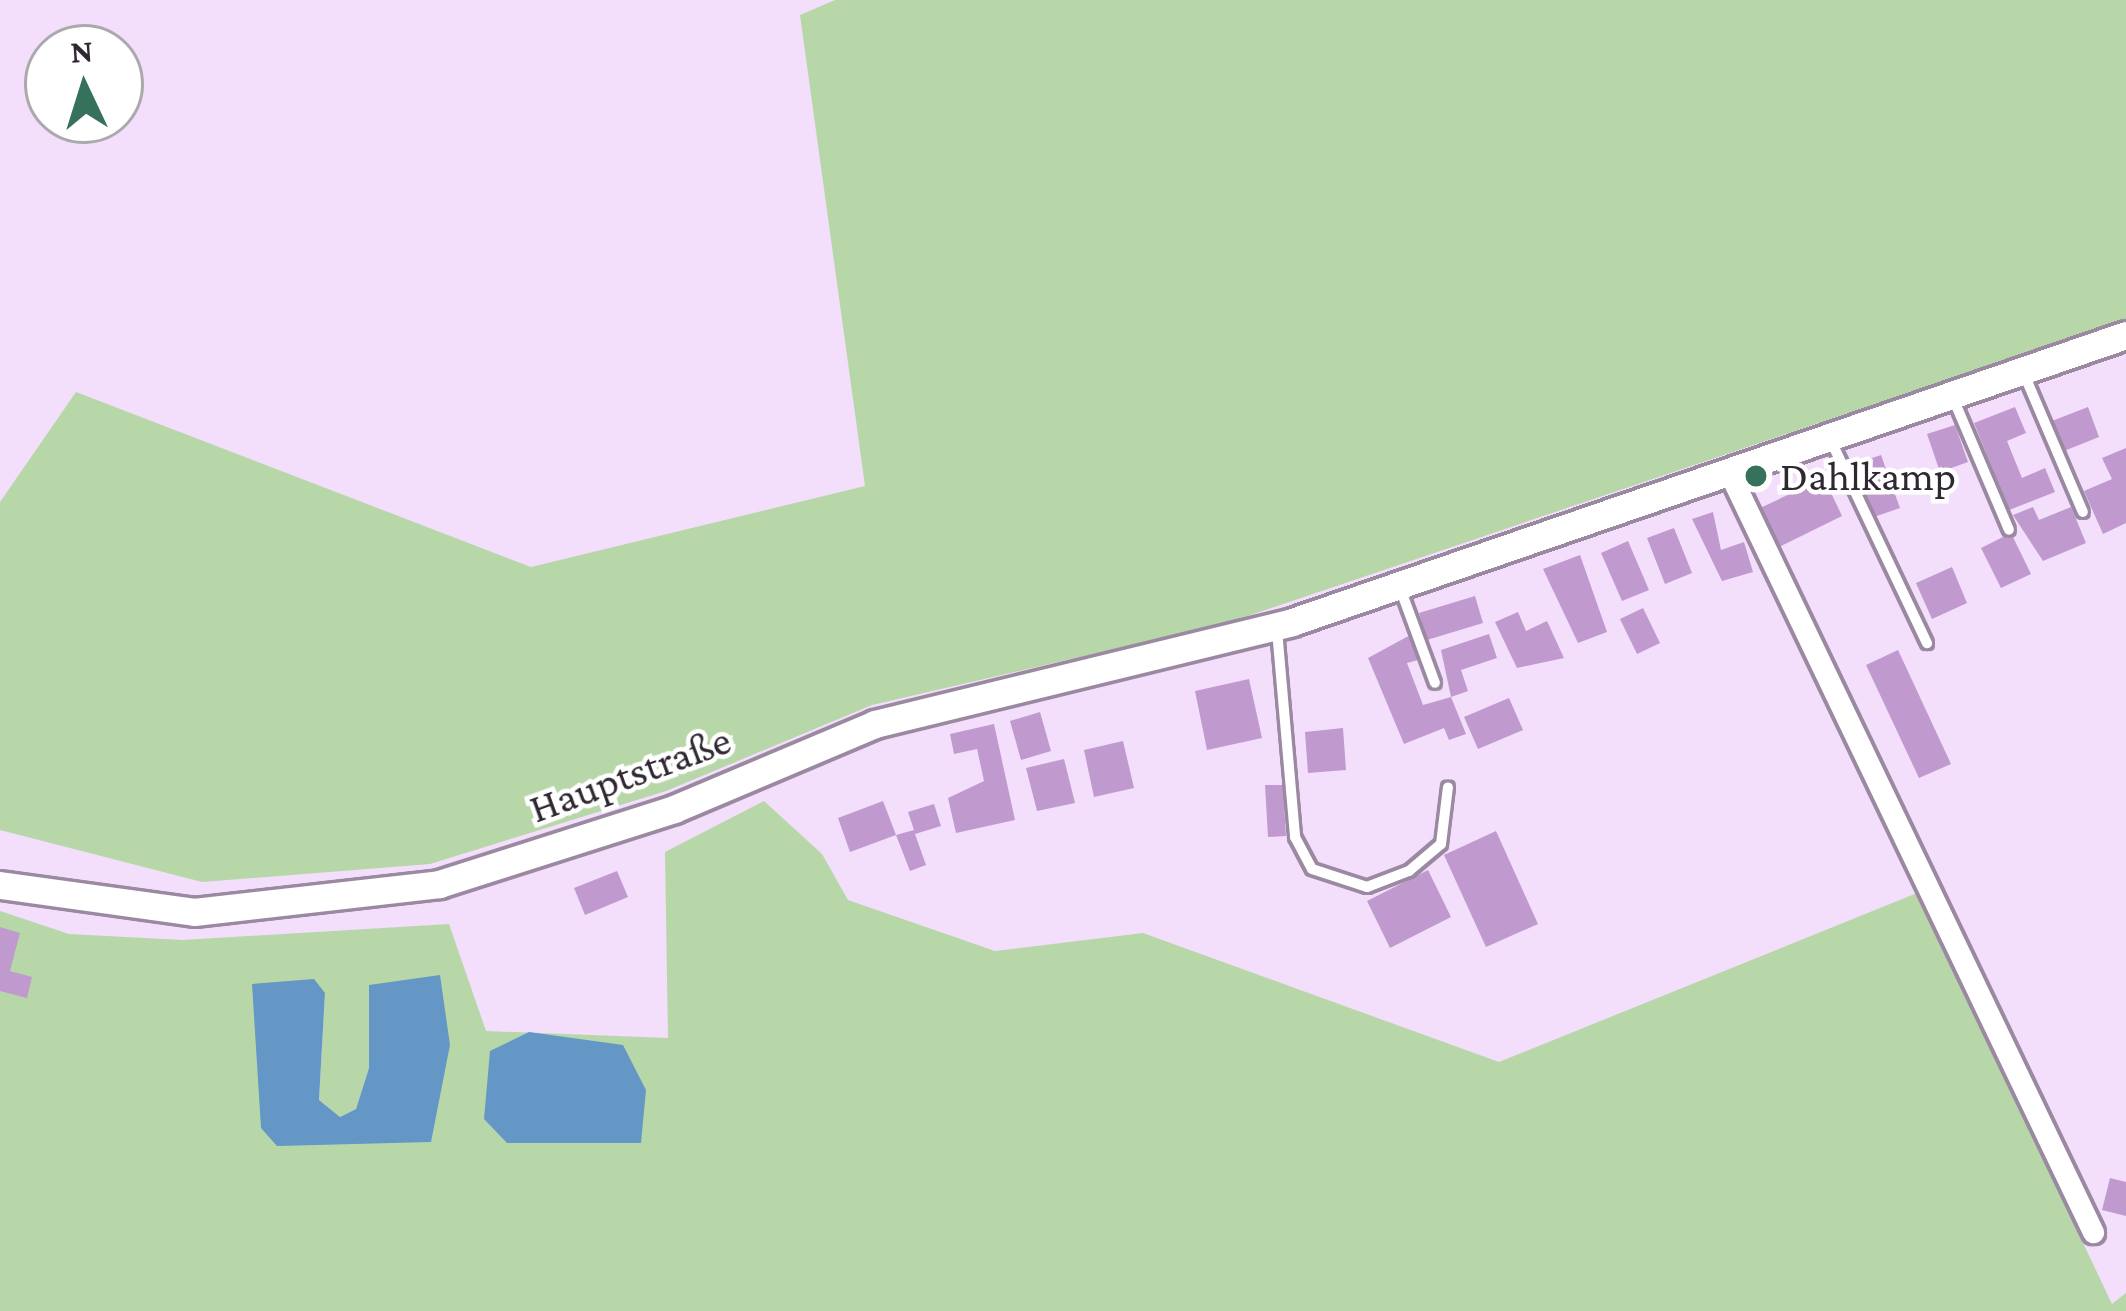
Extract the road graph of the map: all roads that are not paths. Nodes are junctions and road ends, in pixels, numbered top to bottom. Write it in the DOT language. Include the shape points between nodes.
graph roads {
  1 [pos="2126,335"];
  2 [pos="2023,371"];
  3 [pos="1952,395"];
  4 [pos="1829,438"];
  5 [pos="1729,472"];
  6 [pos="2083,512"];
  7 [pos="2009,530"];
  8 [pos="1400,588"];
  9 [pos="1277,627"];
  10 [pos="1928,643"];
  11 [pos="1435,683"];
  12 [pos="1448,787"];
  13 [pos="0,885"];
  14 [pos="2092,1232"];
  1 -- 2 [label="street"];
  2 -- 3 [label="street"];
  2 -- 6 [label="lane"];
  3 -- 4 [label="street"];
  3 -- 7 [label="lane"];
  4 -- 5 [label="street"];
  4 -- 10 [label="lane"];
  5 -- 8 [label="street"];
  5 -- 14 [label="street"];
  8 -- 9 [label="street"];
  8 -- 11 [label="lane"];
  9 -- 12 [label="lane" via="1295,837 1312,868 1367,887 1409,871 1441,844"];
  9 -- 13 [label="street, Hauptstraße" via="875,724 674,809 439,884 194,912"];
}
